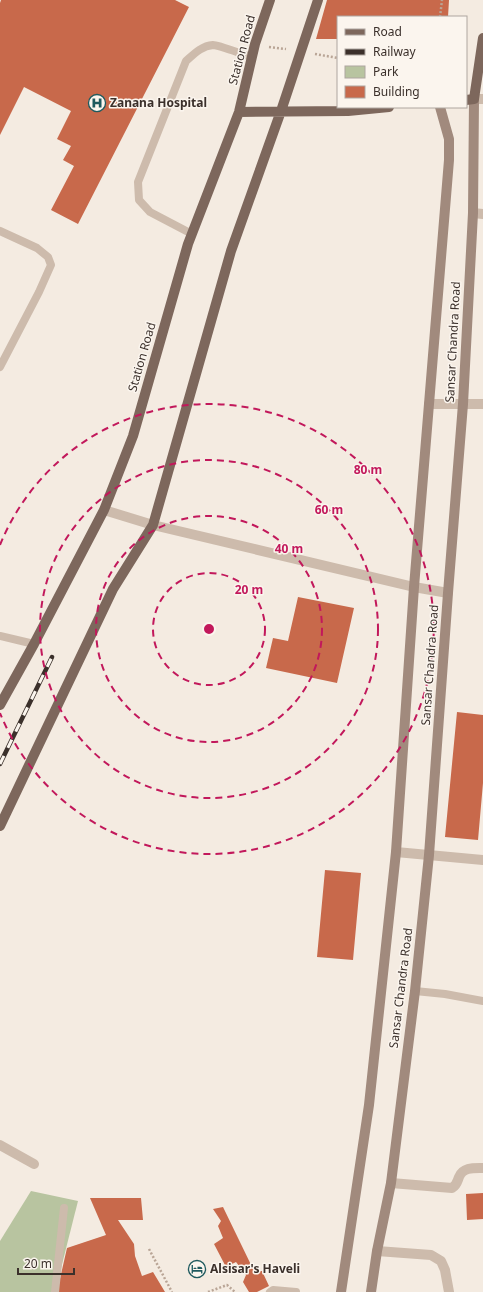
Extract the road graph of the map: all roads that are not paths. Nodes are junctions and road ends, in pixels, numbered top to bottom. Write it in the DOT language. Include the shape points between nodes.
graph roads {
  1 [pos="270,0"];
  2 [pos="318,0"];
  3 [pos="483,38"];
  4 [pos="252,57"];
  5 [pos="474,99"];
  6 [pos="379,108"];
  7 [pos="440,108"];
  8 [pos="240,112"];
  9 [pos="281,112"];
  10 [pos="478,214"];
  11 [pos="0,231"];
  12 [pos="192,234"];
  13 [pos="0,367"];
  14 [pos="430,404"];
  15 [pos="463,404"];
  16 [pos="483,404"];
  17 [pos="104,510"];
  18 [pos="153,525"];
  19 [pos="414,587"];
  20 [pos="448,594"];
  21 [pos="0,636"];
  22 [pos="34,644"];
  23 [pos="0,705"];
  24 [pos="0,826"];
  25 [pos="396,852"];
  26 [pos="430,855"];
  27 [pos="483,860"];
  28 [pos="415,991"];
  29 [pos="483,1001"];
  30 [pos="0,1145"];
  31 [pos="34,1164"];
  32 [pos="483,1168"];
  33 [pos="391,1183"];
  34 [pos="64,1208"];
  35 [pos="377,1252"];
  36 [pos="55,1292"];
  37 [pos="270,1292"];
  38 [pos="296,1292"];
  39 [pos="341,1292"];
  40 [pos="370,1292"];
  41 [pos="449,1292"];
  1 -- 4 [label="main road, Station Road"];
  2 -- 9 [label="main road"];
  3 -- 5 [label="main road, Sansar Chandra Road"];
  4 -- 8 [label="main road, Station Road"];
  4 -- 12 [label="lane" via="213,45 202,48 186,61 138,182 139,200 150,212"];
  5 -- 10 [label="street, Sansar Chandra Road"];
  6 -- 9 [label="main road"];
  7 -- 14 [label="street, Sansar Chandra Road" via="449,138 449,160"];
  8 -- 9 [label="main road"];
  8 -- 12 [label="main road, Station Road"];
  9 -- 18 [label="main road" via="231,251"];
  10 -- 15 [label="street, Sansar Chandra Road"];
  11 -- 13 [label="lane" via="37,248 48,257 51,265"];
  12 -- 17 [label="main road, Station Road" via="133,436"];
  14 -- 15 [label="street"];
  14 -- 19 [label="street, Sansar Chandra Road"];
  15 -- 16 [label="street"];
  15 -- 20 [label="street, Sansar Chandra Road"];
  17 -- 18 [label="street"];
  17 -- 22 [label="main road, Station Road"];
  18 -- 19 [label="street"];
  18 -- 24 [label="main road" via="113,589"];
  19 -- 20 [label="street"];
  19 -- 25 [label="street, Sansar Chandra Road"];
  20 -- 26 [label="street, Sansar Chandra Road"];
  21 -- 22 [label="lane"];
  22 -- 23 [label="main road, Station Road"];
  25 -- 26 [label="street"];
  25 -- 39 [label="street, Sansar Chandra Road" via="370,1105"];
  26 -- 27 [label="street"];
  26 -- 28 [label="street, Sansar Chandra Road"];
  28 -- 29 [label="lane"];
  28 -- 33 [label="street, Sansar Chandra Road"];
  30 -- 31 [label="street"];
  32 -- 33 [label="street" via="463,1170 457,1185 452,1188"];
  33 -- 35 [label="street, Sansar Chandra Road"];
  34 -- 36 [label="lane"];
  35 -- 40 [label="street, Sansar Chandra Road"];
  35 -- 41 [label="street" via="431,1255 441,1261"];
  37 -- 38 [label="lane"];
}
